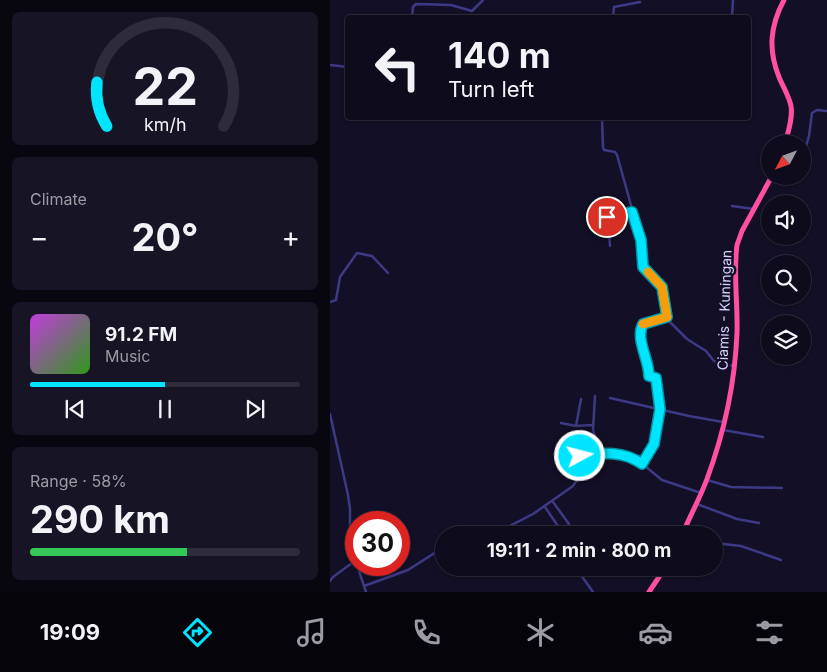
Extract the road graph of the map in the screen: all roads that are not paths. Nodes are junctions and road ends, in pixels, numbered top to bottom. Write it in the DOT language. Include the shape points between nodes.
graph roads {
  1 [pos="483,0"];
  2 [pos="733,0"];
  3 [pos="784,0"];
  4 [pos="640,2"];
  5 [pos="412,15"];
  6 [pos="613,15"];
  7 [pos="732,15"];
  8 [pos="330,65"];
  9 [pos="345,67"];
  10 [pos="827,111"];
  11 [pos="602,120"];
  12 [pos="787,135"];
  13 [pos="809,135"];
  14 [pos="767,185"];
  15 [pos="732,206"];
  16 [pos="755,209"];
  17 [pos="632,212"];
  18 [pos="610,246"];
  19 [pos="388,273"];
  20 [pos="330,302"];
  21 [pos="667,317"];
  22 [pos="733,366"];
  23 [pos="595,396"];
  24 [pos="610,398"];
  25 [pos="580,399"];
  26 [pos="660,409"];
  27 [pos="330,414"];
  28 [pos="724,422"];
  29 [pos="561,424"];
  30 [pos="593,425"];
  31 [pos="576,426"];
  32 [pos="722,430"];
  33 [pos="763,438"];
  34 [pos="600,453"];
  35 [pos="642,464"];
  36 [pos="707,480"];
  37 [pos="782,488"];
  38 [pos="701,493"];
  39 [pos="553,502"];
  40 [pos="696,503"];
  41 [pos="545,507"];
  42 [pos="350,511"];
  43 [pos="759,523"];
  44 [pos="511,526"];
  45 [pos="558,526"];
  46 [pos="568,526"];
  47 [pos="686,526"];
  48 [pos="723,543"];
  49 [pos="435,554"];
  50 [pos="781,560"];
  51 [pos="345,570"];
  52 [pos="361,576"];
  53 [pos="582,576"];
  54 [pos="660,576"];
  55 [pos="330,581"];
  56 [pos="364,586"];
  57 [pos="366,592"];
  58 [pos="593,592"];
  59 [pos="649,592"];
  1 -- 5 [label="street" via="472,11 451,5 416,4"];
  2 -- 7 [label="street"];
  3 -- 12 [label="highway" via="775,21 771,48 776,71 791,107"];
  4 -- 6 [label="street" via="614,7"];
  8 -- 9 [label="street"];
  10 -- 13 [label="street" via="813,112"];
  11 -- 17 [label="street" via="603,147 617,155"];
  14 -- 16 [label="highway, Ciamis - Kuningan"];
  15 -- 16 [label="street"];
  16 -- 22 [label="highway, Ciamis - Kuningan" via="742,231 737,248 737,334"];
  17 -- 18 [label="street" via="608,216"];
  17 -- 21 [label="street" via="641,240 643,267 662,287"];
  19 -- 20 [label="street" via="372,256 357,253 340,277 336,300"];
  21 -- 22 [label="street" via="679,332 706,351 714,361"];
  21 -- 26 [label="street" via="644,323 641,327 649,376 656,378"];
  22 -- 28 [label="highway, Ciamis - Kuningan"];
  23 -- 30 [label="street"];
  24 -- 26 [label="street"];
  25 -- 31 [label="street"];
  26 -- 28 [label="street"];
  26 -- 35 [label="street" via="654,444"];
  27 -- 42 [label="street"];
  28 -- 32 [label="highway, Ciamis - Kuningan"];
  29 -- 31 [label="street"];
  30 -- 31 [label="street"];
  30 -- 34 [label="street"];
  32 -- 33 [label="street"];
  32 -- 36 [label="highway, Ciamis - Kuningan"];
  34 -- 35 [label="street" via="620,453"];
  34 -- 39 [label="street" via="576,458 576,483"];
  35 -- 38 [label="street" via="662,480"];
  36 -- 37 [label="street" via="731,487"];
  36 -- 38 [label="highway, Ciamis - Kuningan"];
  38 -- 40 [label="highway, Ciamis - Kuningan"];
  39 -- 41 [label="street"];
  39 -- 46 [label="street"];
  40 -- 43 [label="street" via="737,520"];
  40 -- 47 [label="highway, Ciamis - Kuningan"];
  41 -- 44 [label="street"];
  41 -- 45 [label="street"];
  48 -- 50 [label="street"];
  49 -- 56 [label="street" via="408,570"];
  51 -- 55 [label="street"];
  52 -- 56 [label="street"];
  53 -- 58 [label="street"];
  54 -- 59 [label="highway"];
  56 -- 57 [label="street"];
}
